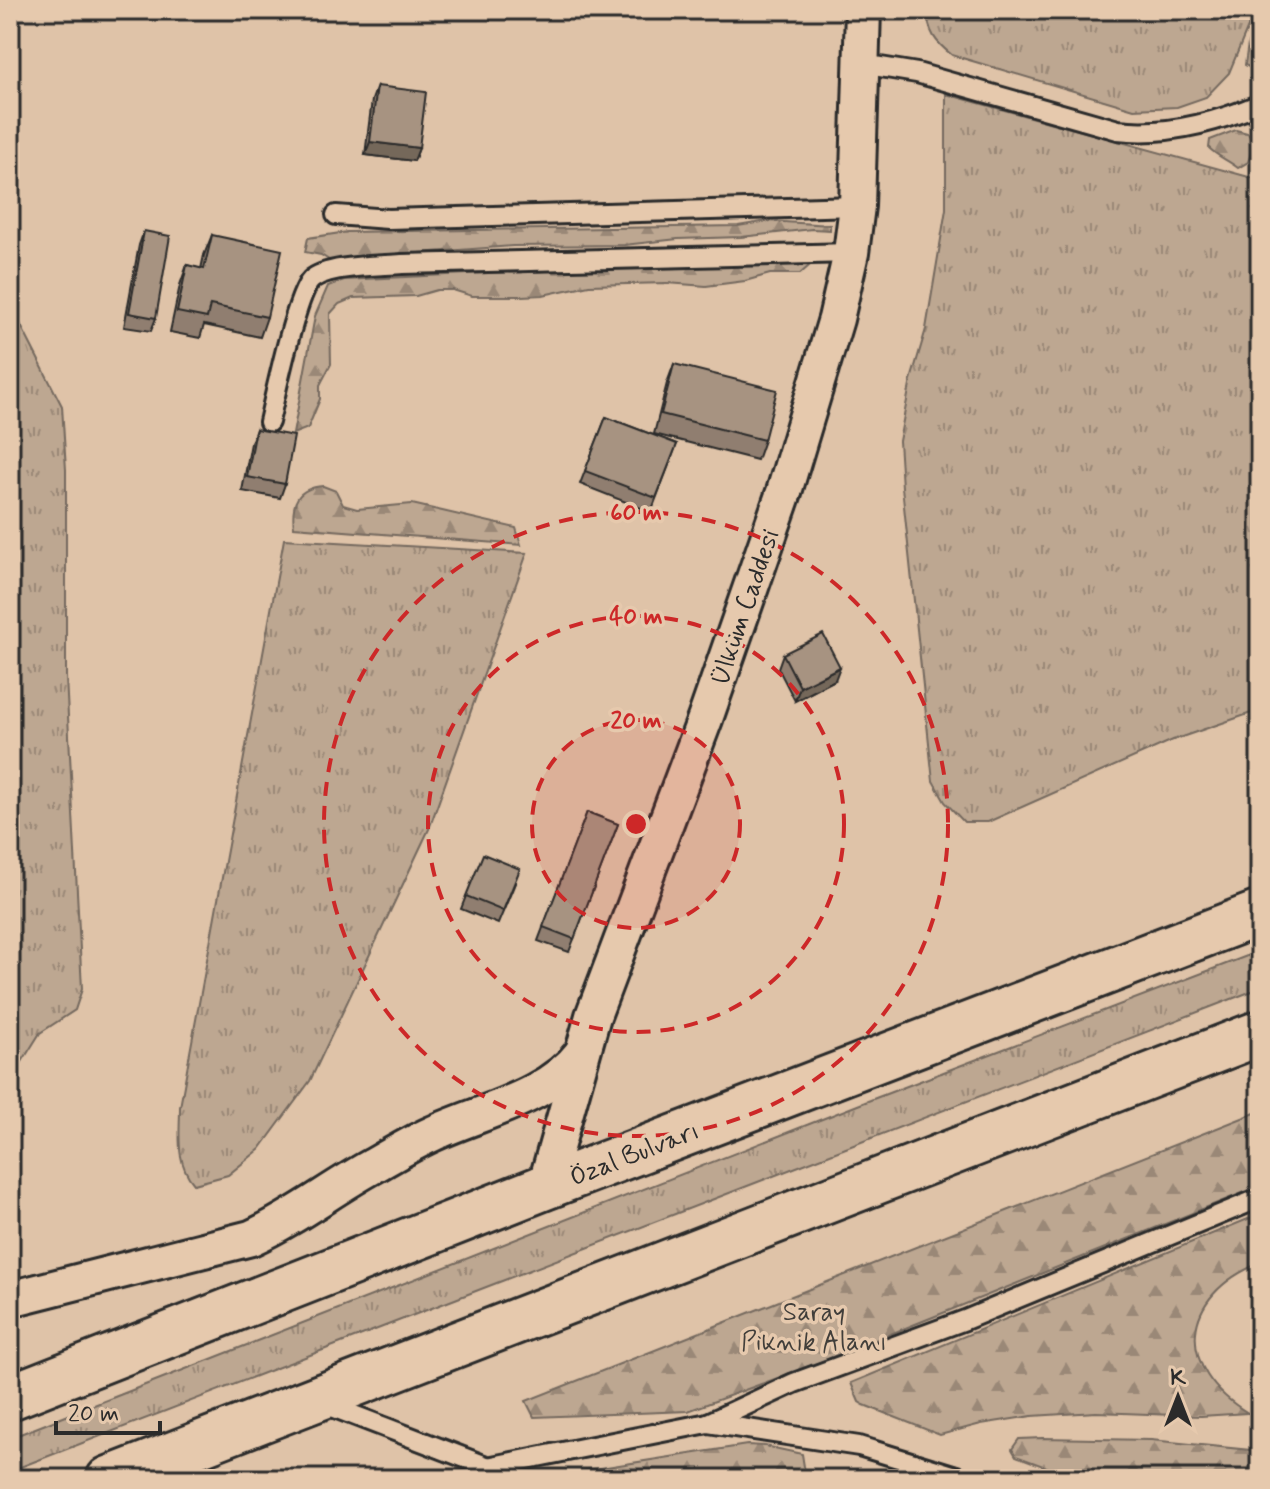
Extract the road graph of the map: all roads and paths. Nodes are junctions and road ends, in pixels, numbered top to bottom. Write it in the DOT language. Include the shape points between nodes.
graph roads {
  1 [pos="863,10"];
  2 [pos="862,64"];
  3 [pos="1260,104"];
  4 [pos="857,206"];
  5 [pos="336,215"];
  6 [pos="851,253"];
  7 [pos="269,422"];
  8 [pos="1260,913"];
  9 [pos="1260,1033"];
  10 [pos="582,1053"];
  11 [pos="545,1187"];
  12 [pos="1260,1198"];
  13 [pos="10,1299"];
  14 [pos="10,1397"];
  15 [pos="312,1400"];
  16 [pos="708,1423"];
  17 [pos="487,1467"];
  18 [pos="109,1479"];
  19 [pos="520,1479"];
  20 [pos="966,1479"];
  1 -- 2 [label="street, Ülküm Caddesi"];
  2 -- 3 [label="lane" via="917,73 1144,133 1195,127"];
  2 -- 4 [label="street, Ülküm Caddesi"];
  4 -- 5 [label="lane" via="388,219"];
  4 -- 6 [label="street, Ülküm Caddesi"];
  6 -- 7 [label="lane" via="402,264 329,271 311,280 300,303"];
  6 -- 10 [label="street, Ülküm Caddesi" via="784,492"];
  8 -- 11 [label="highway, Özal Bulvarı"];
  9 -- 15 [label="highway"];
  10 -- 11 [label="street, Ülküm Caddesi"];
  10 -- 13 [label="street" via="558,1078 431,1135 251,1238"];
  11 -- 14 [label="highway, Özal Bulvarı"];
  12 -- 16 [label="lane" via="965,1320 794,1383"];
  15 -- 17 [label="lane"];
  15 -- 18 [label="highway"];
  16 -- 17 [label="lane"];
  16 -- 20 [label="lane" via="859,1446"];
  17 -- 19 [label="lane"];
}
